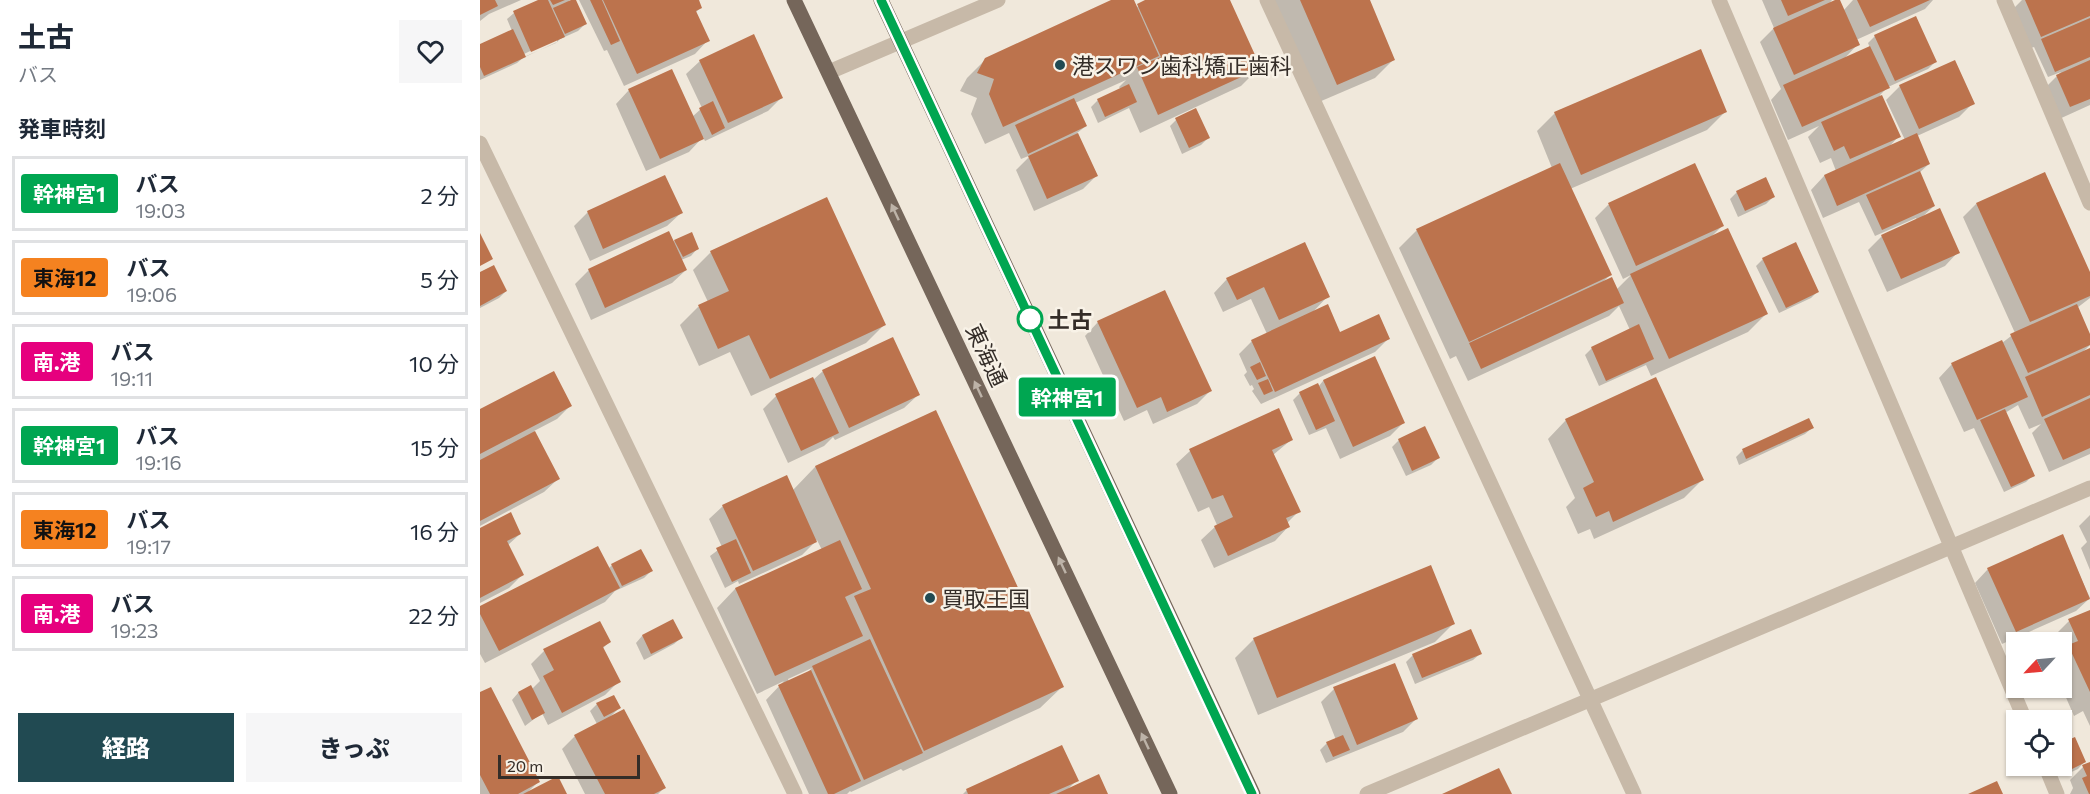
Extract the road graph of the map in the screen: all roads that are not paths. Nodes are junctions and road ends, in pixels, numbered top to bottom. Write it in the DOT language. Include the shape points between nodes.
graph roads {
  1 [pos="794,0"];
  2 [pos="881,0"];
  3 [pos="998,0"];
  4 [pos="1267,0"];
  5 [pos="1719,0"];
  6 [pos="2004,0"];
  7 [pos="900,41"];
  8 [pos="829,72"];
  9 [pos="480,143"];
  10 [pos="2090,203"];
  11 [pos="2090,488"];
  12 [pos="1951,547"];
  13 [pos="1592,699"];
  14 [pos="2021,710"];
  15 [pos="2049,776"];
  16 [pos="795,794"];
  17 [pos="1170,794"];
  18 [pos="1252,794"];
  19 [pos="1367,794"];
  20 [pos="1634,794"];
  21 [pos="2057,794"];
  1 -- 8 [label="main road, 東海通"];
  2 -- 7 [label="main road"];
  3 -- 7 [label="street"];
  4 -- 13 [label="street"];
  5 -- 12 [label="street"];
  6 -- 10 [label="street"];
  7 -- 8 [label="street"];
  7 -- 18 [label="main road"];
  17 -- 8 [label="main road, 東海通, one-way"];
  9 -- 16 [label="street"];
  11 -- 12 [label="street"];
  12 -- 13 [label="street"];
  12 -- 14 [label="street"];
  13 -- 19 [label="street"];
  13 -- 20 [label="street"];
  15 -- 21 [label="street"];
}
